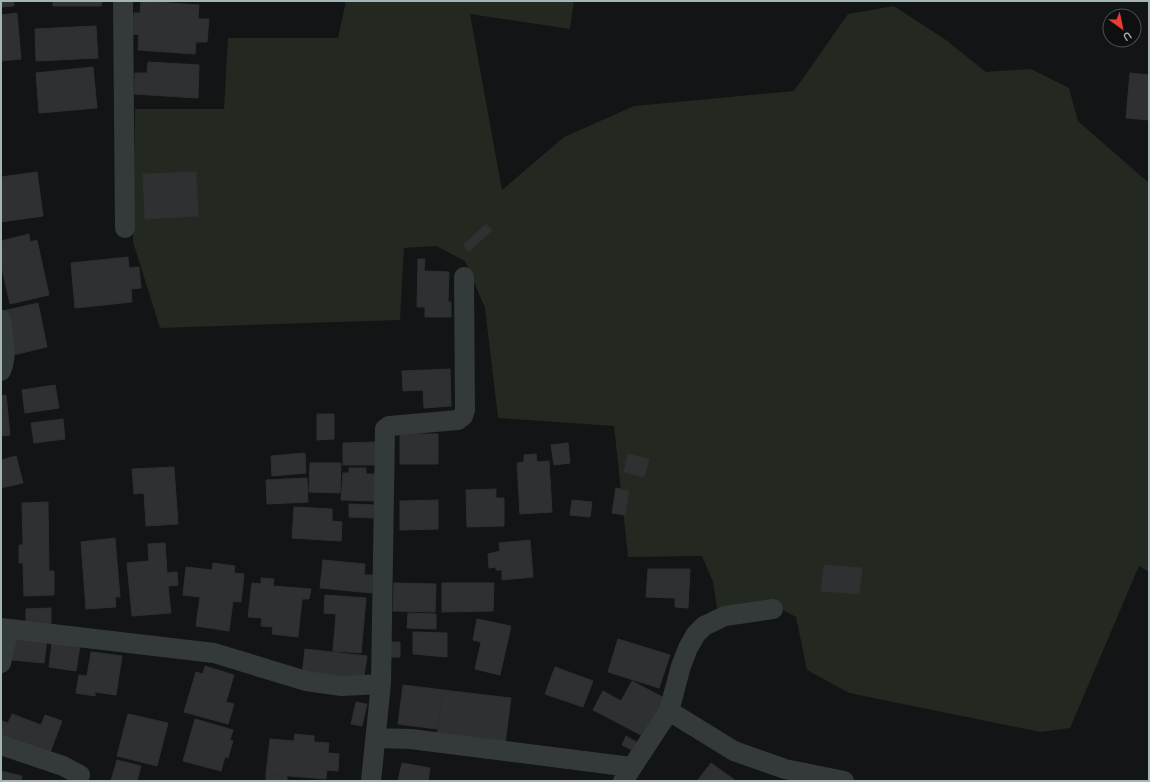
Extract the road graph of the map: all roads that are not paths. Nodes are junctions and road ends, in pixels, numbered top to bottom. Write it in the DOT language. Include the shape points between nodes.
graph roads {
  1 [pos="123,1"];
  2 [pos="125,228"];
  3 [pos="464,277"];
  4 [pos="1,320"];
  5 [pos="1,371"];
  6 [pos="773,609"];
  7 [pos="5,629"];
  8 [pos="1,663"];
  9 [pos="381,684"];
  10 [pos="670,711"];
  11 [pos="377,738"];
  12 [pos="1,746"];
  13 [pos="627,774"];
  14 [pos="80,775"];
  15 [pos="371,781"];
  16 [pos="844,781"];
  1 -- 2 [label="street"];
  3 -- 9 [label="street" via="463,416 458,420 389,426 385,429"];
  4 -- 5 [label="street" via="6,353"];
  6 -- 10 [label="street" via="725,616 704,626 688,648"];
  7 -- 8 [label="street"];
  7 -- 9 [label="street" via="214,653 306,681 342,686"];
  9 -- 11 [label="street"];
  10 -- 13 [label="street"];
  10 -- 16 [label="street" via="734,751 785,769"];
  11 -- 13 [label="street" via="411,739"];
  11 -- 15 [label="street"];
  12 -- 14 [label="street" via="63,766"];
}
